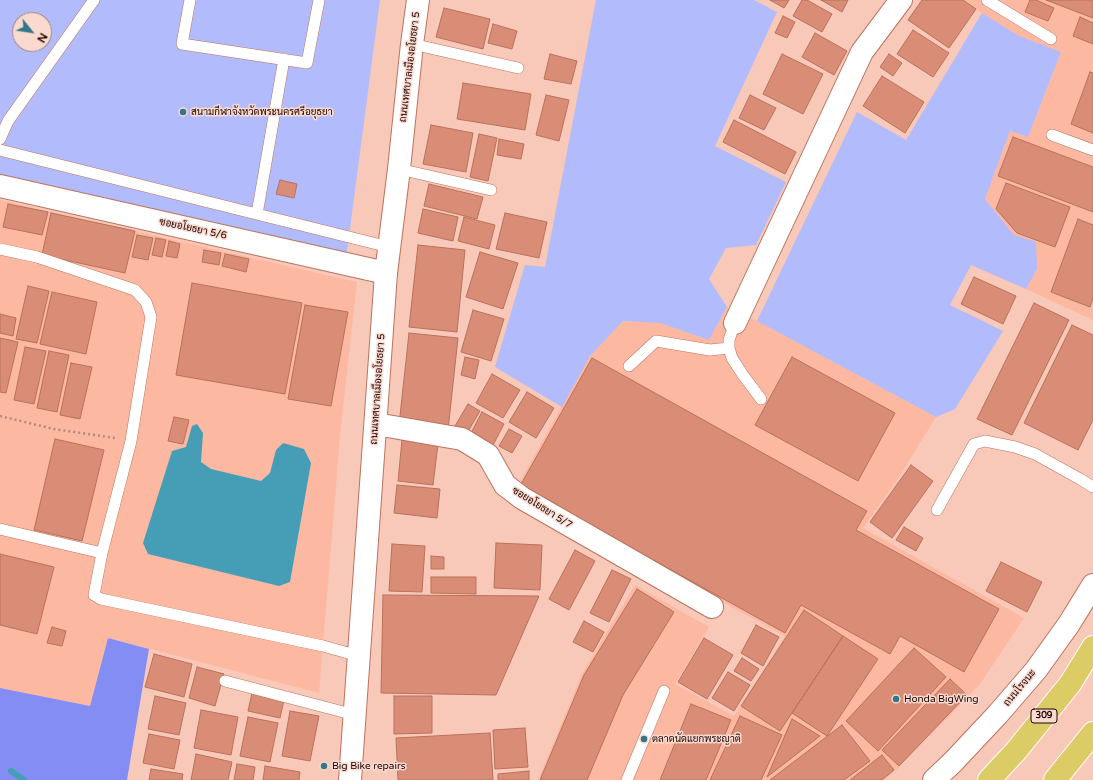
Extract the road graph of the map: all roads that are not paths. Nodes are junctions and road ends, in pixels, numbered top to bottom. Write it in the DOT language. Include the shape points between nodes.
graph roads {
  1 [pos="94,0"];
  2 [pos="190,0"];
  3 [pos="319,0"];
  4 [pos="418,0"];
  5 [pos="901,0"];
  6 [pos="987,0"];
  7 [pos="1051,39"];
  8 [pos="412,44"];
  9 [pos="284,59"];
  10 [pos="518,68"];
  11 [pos="1052,135"];
  12 [pos="0,139"];
  13 [pos="0,150"];
  14 [pos="1093,150"];
  15 [pos="398,169"];
  16 [pos="0,186"];
  17 [pos="491,190"];
  18 [pos="256,214"];
  19 [pos="389,247"];
  20 [pos="0,249"];
  21 [pos="386,273"];
  22 [pos="735,323"];
  23 [pos="729,348"];
  24 [pos="629,366"];
  25 [pos="761,399"];
  26 [pos="376,424"];
  27 [pos="1093,487"];
  28 [pos="937,510"];
  29 [pos="0,529"];
  30 [pos="102,553"];
  31 [pos="1093,585"];
  32 [pos="712,607"];
  33 [pos="1093,647"];
  34 [pos="359,656"];
  35 [pos="225,681"];
  36 [pos="664,691"];
  37 [pos="355,715"];
  38 [pos="1093,733"];
  39 [pos="350,780"];
  40 [pos="627,780"];
  41 [pos="934,780"];
  42 [pos="989,780"];
  43 [pos="1056,780"];
  1 -- 12 [label="lane" via="8,121"];
  2 -- 9 [label="lane" via="182,44"];
  3 -- 9 [label="lane" via="307,63"];
  4 -- 8 [label="street, ถนนเทศบาลเมืองอโยธยา 5"];
  5 -- 22 [label="street" via="862,52"];
  6 -- 7 [label="lane"];
  8 -- 10 [label="lane"];
  8 -- 15 [label="street, ถนนเทศบาลเมืองอโยธยา 5"];
  9 -- 18 [label="lane"];
  11 -- 14 [label="lane"];
  13 -- 18 [label="lane"];
  15 -- 17 [label="lane"];
  15 -- 19 [label="street, ถนนเทศบาลเมืองอโยธยา 5"];
  16 -- 21 [label="street, ซอยอโยธยา 5/6"];
  18 -- 19 [label="lane"];
  19 -- 21 [label="street, ถนนเทศบาลเมืองอโยธยา 5"];
  20 -- 30 [label="lane" via="37,257 135,290 146,302 151,317 131,441"];
  21 -- 26 [label="street, ถนนเทศบาลเมืองอโยธยา 5"];
  22 -- 23 [label="lane"];
  23 -- 24 [label="lane" via="710,350 656,341"];
  23 -- 25 [label="lane" via="732,358"];
  26 -- 32 [label="street, ซอยอโยธยา 5/7" via="462,439 488,455 505,485 522,498"];
  26 -- 34 [label="street, ถนนเทศบาลเมืองอโยธยา 5"];
  27 -- 28 [label="lane" via="1035,454 985,441 974,444"];
  29 -- 30 [label="lane"];
  30 -- 34 [label="lane" via="94,595 101,599"];
  31 -- 41 [label="street, ถนนโรจนะ" via="1036,670 998,714"];
  33 -- 42 [label="main road, 309" via="1070,684"];
  34 -- 37 [label="street, ถนนเทศบาลเมืองอโยธยา 5"];
  35 -- 37 [label="lane"];
  36 -- 40 [label="lane"];
  37 -- 39 [label="street, ถนนเทศบาลเมืองอโยธยา 5"];
  38 -- 43 [label="main road"];
}
